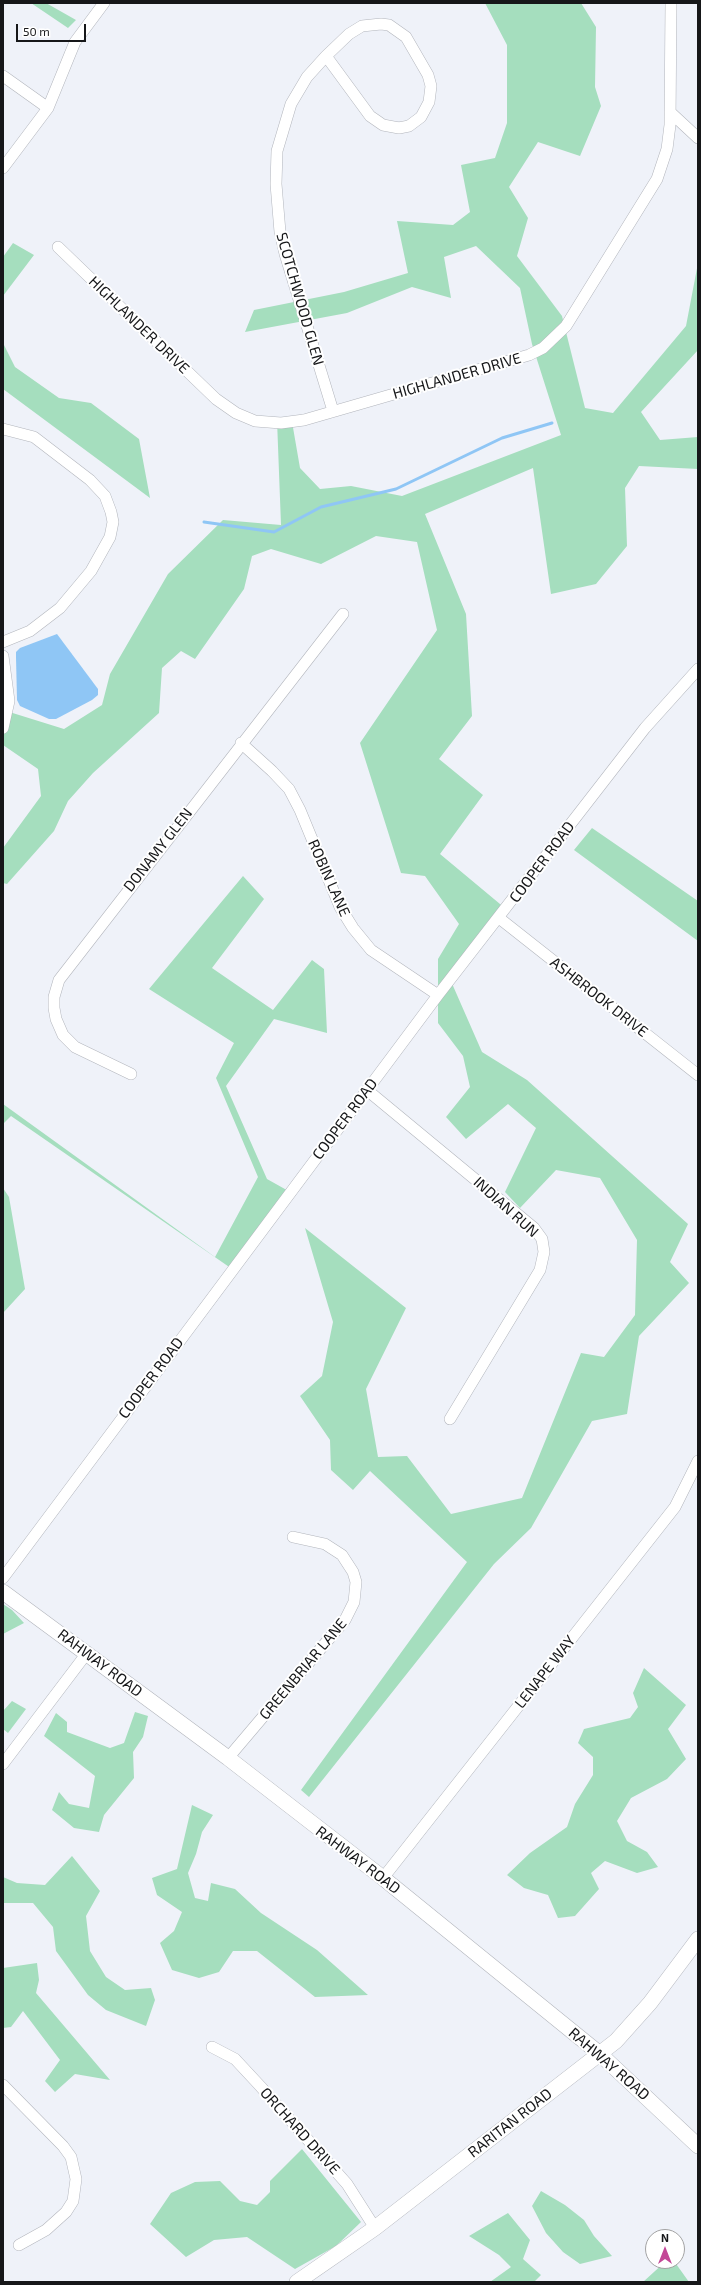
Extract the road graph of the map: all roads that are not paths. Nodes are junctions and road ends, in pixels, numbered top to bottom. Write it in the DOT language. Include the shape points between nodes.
graph roads {
  1 [pos="104,3"];
  2 [pos="670,3"];
  3 [pos="326,56"];
  4 [pos="3,76"];
  5 [pos="48,108"];
  6 [pos="670,112"];
  7 [pos="698,138"];
  8 [pos="3,168"];
  9 [pos="58,247"];
  10 [pos="333,411"];
  11 [pos="3,430"];
  12 [pos="343,614"];
  13 [pos="3,642"];
  14 [pos="3,656"];
  15 [pos="698,669"];
  16 [pos="3,728"];
  17 [pos="241,743"];
  18 [pos="499,918"];
  19 [pos="438,995"];
  20 [pos="131,1074"];
  21 [pos="698,1075"];
  22 [pos="367,1090"];
  23 [pos="450,1419"];
  24 [pos="698,1461"];
  25 [pos="293,1537"];
  26 [pos="3,1578"];
  27 [pos="3,1592"];
  28 [pos="87,1653"];
  29 [pos="228,1758"];
  30 [pos="3,1764"];
  31 [pos="383,1878"];
  32 [pos="698,1939"];
  33 [pos="212,2048"];
  34 [pos="600,2054"];
  35 [pos="3,2085"];
  36 [pos="698,2146"];
  37 [pos="375,2228"];
  38 [pos="19,2244"];
  39 [pos="297,2282"];
  1 -- 5 [label="street" via="75,42"];
  2 -- 6 [label="street, HIGHLANDER DRIVE"];
  3 -- 3 [label="street, SCOTCHWOOD GLEN" via="363,109 383,126 409,126 426,110 431,95 428,75 413,46 397,29 381,24 362,26 349,34"];
  3 -- 10 [label="street, SCOTCHWOOD GLEN" via="299,88 288,109 277,151 276,184 280,232 287,261"];
  4 -- 5 [label="street"];
  5 -- 8 [label="street"];
  6 -- 7 [label="street"];
  6 -- 10 [label="street, HIGHLANDER DRIVE" via="667,149 657,179 566,326 554,340 529,355"];
  9 -- 10 [label="street, HIGHLANDER DRIVE" via="216,399 236,413 256,421 281,423 304,420"];
  11 -- 13 [label="street" via="34,437 90,480 104,496 112,512 113,522 110,538 91,571 60,608 30,631"];
  12 -- 17 [label="street, DONAMY GLEN"];
  14 -- 16 [label="street" via="9,701"];
  15 -- 18 [label="street, COOPER ROAD" via="645,728"];
  17 -- 19 [label="street, ROBIN LANE" via="289,789 340,907 352,928 371,950"];
  17 -- 20 [label="street, DONAMY GLEN" via="65,970 56,986 54,1008 63,1035 75,1047"];
  18 -- 19 [label="street, COOPER ROAD"];
  18 -- 21 [label="street, ASHBROOK DRIVE"];
  19 -- 22 [label="street, COOPER ROAD"];
  22 -- 23 [label="street, INDIAN RUN" via="534,1228 542,1239 544,1252 540,1270"];
  22 -- 26 [label="street, COOPER ROAD"];
  24 -- 31 [label="street, LENAPE WAY" via="675,1508"];
  25 -- 29 [label="street, GREENBRIAR LANE" via="326,1544 342,1555 351,1568 356,1582 354,1602 345,1620"];
  27 -- 28 [label="street, RAHWAY ROAD"];
  28 -- 29 [label="street, RAHWAY ROAD"];
  28 -- 30 [label="street"];
  29 -- 31 [label="street, RAHWAY ROAD"];
  31 -- 34 [label="street, RAHWAY ROAD"];
  32 -- 34 [label="street, RARITAN ROAD" via="650,2003 616,2041"];
  33 -- 37 [label="street, ORCHARD DRIVE" via="235,2059 261,2087 347,2184"];
  34 -- 36 [label="street, RAHWAY ROAD"];
  34 -- 37 [label="street, RARITAN ROAD"];
  35 -- 38 [label="street" via="63,2146 70,2157 76,2178 73,2201 66,2212 46,2230"];
  37 -- 39 [label="street, RARITAN ROAD"];
}
